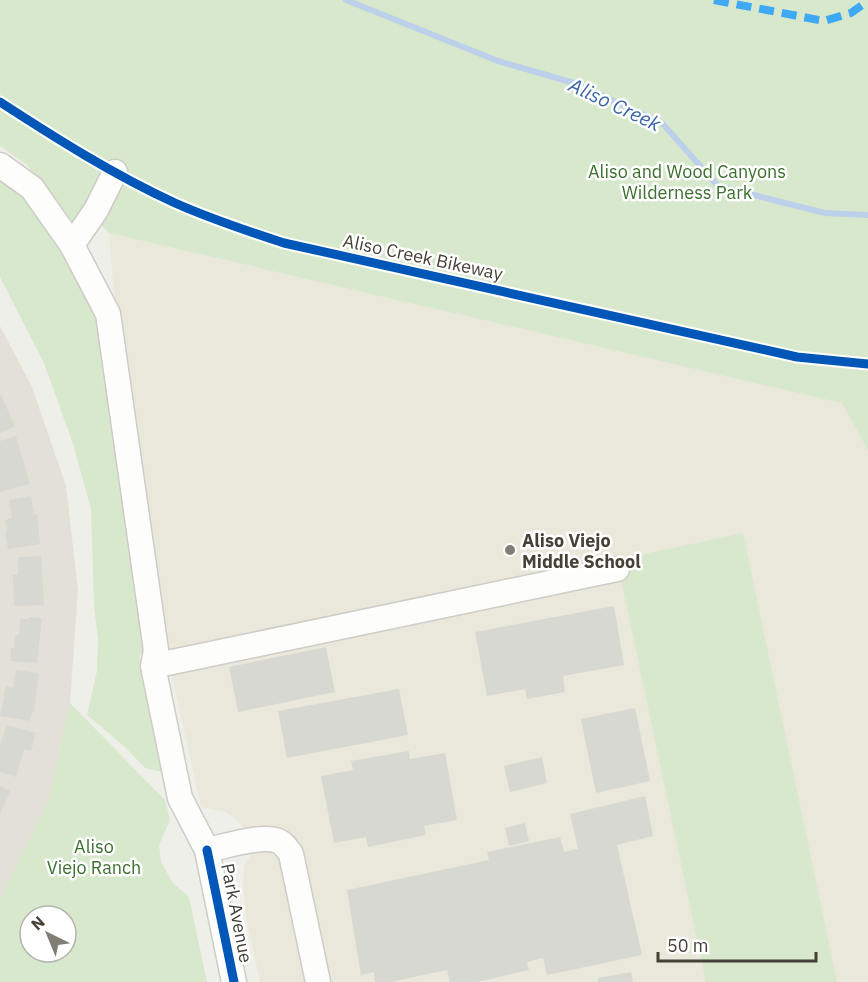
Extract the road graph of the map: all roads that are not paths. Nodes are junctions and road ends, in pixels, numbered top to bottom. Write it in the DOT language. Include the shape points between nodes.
graph roads {
  1 [pos="0,165"];
  2 [pos="115,172"];
  3 [pos="72,245"];
  4 [pos="617,569"];
  5 [pos="153,666"];
  6 [pos="207,850"];
  7 [pos="234,982"];
  8 [pos="318,982"];
  1 -- 3 [label="street, Park Avenue" via="32,188"];
  2 -- 3 [label="street"];
  3 -- 5 [label="street, Park Avenue" via="108,314 156,650"];
  4 -- 5 [label="street"];
  5 -- 6 [label="street, Park Avenue" via="180,798"];
  6 -- 7 [label="street, Park Avenue"];
  6 -- 8 [label="street" via="268,838 285,846 291,854"];
}
